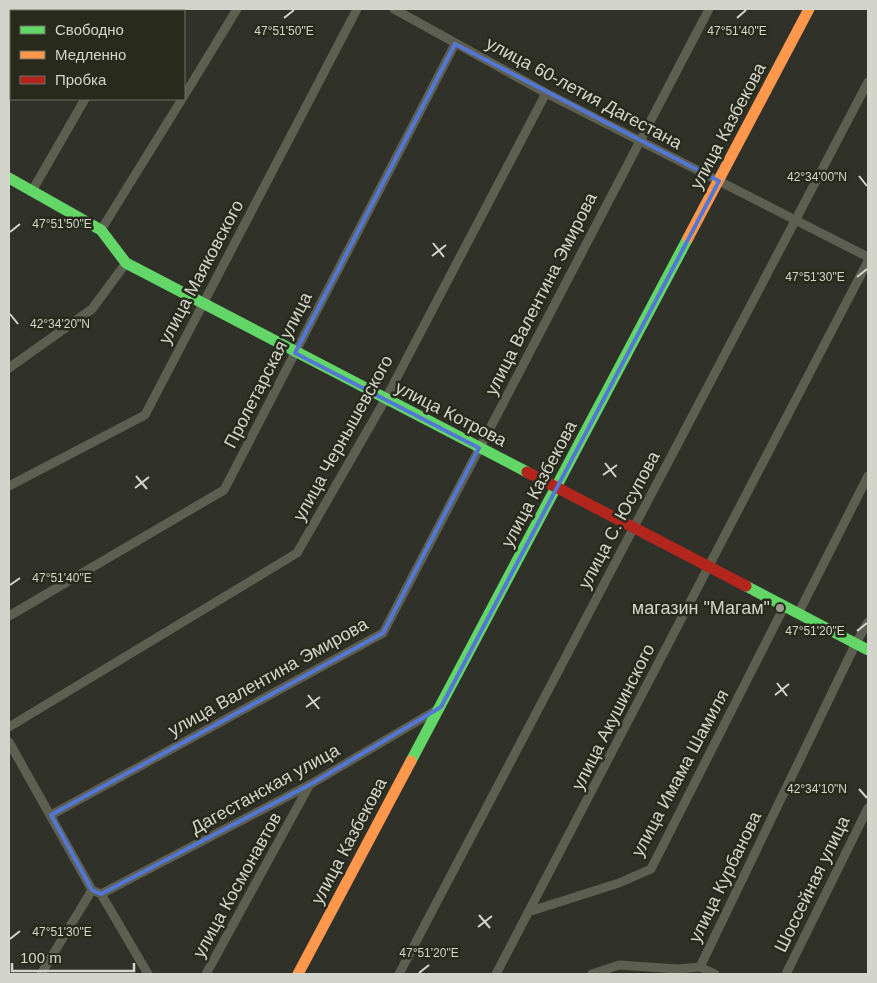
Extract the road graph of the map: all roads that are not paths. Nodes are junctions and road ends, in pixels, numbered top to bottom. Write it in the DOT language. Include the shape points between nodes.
graph roads {
  1 [pos="237,9"];
  2 [pos="357,9"];
  3 [pos="394,9"];
  4 [pos="709,9"];
  5 [pos="809,9"];
  6 [pos="455,44"];
  7 [pos="868,82"];
  8 [pos="546,93"];
  9 [pos="185,94"];
  10 [pos="84,100"];
  11 [pos="181,100"];
  12 [pos="639,140"];
  13 [pos="9,178"];
  14 [pos="719,181"];
  15 [pos="32,191"];
  16 [pos="796,220"];
  17 [pos="101,230"];
  18 [pos="868,257"];
  19 [pos="868,261"];
  20 [pos="126,263"];
  21 [pos="202,304"];
  22 [pos="295,353"];
  23 [pos="9,368"];
  24 [pos="385,400"];
  25 [pos="479,448"];
  26 [pos="868,476"];
  27 [pos="9,486"];
  28 [pos="556,489"];
  29 [pos="633,529"];
  30 [pos="708,568"];
  31 [pos="784,607"];
  32 [pos="798,614"];
  33 [pos="9,616"];
  34 [pos="868,622"];
  35 [pos="856,643"];
  36 [pos="868,650"];
  37 [pos="441,707"];
  38 [pos="9,727"];
  39 [pos="9,742"];
  40 [pos="310,784"];
  41 [pos="868,808"];
  42 [pos="51,815"];
  43 [pos="92,890"];
  44 [pos="101,894"];
  45 [pos="531,911"];
  46 [pos="700,967"];
  47 [pos="41,974"];
  48 [pos="148,974"];
  49 [pos="206,974"];
  50 [pos="298,974"];
  51 [pos="399,974"];
  52 [pos="496,974"];
  53 [pos="592,974"];
  54 [pos="715,974"];
  55 [pos="786,974"];
  1 -- 9 [label="street"];
  2 -- 21 [label="street, улица Маяковского"];
  3 -- 6 [label="street, улица 60-летия Дагестана"];
  4 -- 12 [label="street, улица Валентина Эмирова"];
  5 -- 14 [label="street, улица Казбекова"];
  6 -- 8 [label="street, улица 60-летия Дагестана"];
  6 -- 22 [label="street, Пролетарская улица"];
  7 -- 16 [label="street, улица С. Юсупова"];
  8 -- 12 [label="street, улица 60-летия Дагестана"];
  8 -- 24 [label="street, улица Чернышевского"];
  10 -- 15 [label="street"];
  11 -- 17 [label="street"];
  12 -- 14 [label="street, улица 60-летия Дагестана"];
  12 -- 25 [label="street, улица Валентина Эмирова"];
  13 -- 15 [label="street, улица Котрова"];
  14 -- 16 [label="street, улица 60-летия Дагестана"];
  14 -- 28 [label="street, улица Казбекова"];
  15 -- 17 [label="street, улица Котрова"];
  16 -- 18 [label="street, улица 60-летия Дагестана"];
  16 -- 29 [label="street, улица С. Юсупова"];
  17 -- 20 [label="street, улица Котрова"];
  19 -- 30 [label="street, улица Акушинского"];
  20 -- 21 [label="street, улица Котрова"];
  20 -- 23 [label="street" via="92,309"];
  21 -- 22 [label="street, улица Котрова"];
  21 -- 27 [label="street, улица Маяковского" via="145,415"];
  22 -- 24 [label="street, улица Котрова"];
  22 -- 33 [label="street, Пролетарская улица" via="224,490"];
  24 -- 25 [label="street, улица Котрова"];
  24 -- 38 [label="street, улица Чернышевского" via="297,553"];
  25 -- 28 [label="street, улица Котрова"];
  25 -- 42 [label="street, улица Валентина Эмирова" via="383,633"];
  26 -- 32 [label="street"];
  28 -- 29 [label="street, улица Котрова"];
  28 -- 37 [label="street, улица Казбекова"];
  29 -- 30 [label="street, улица Котрова"];
  29 -- 51 [label="street, улица С. Юсупова"];
  30 -- 31 [label="street, улица Котрова"];
  30 -- 45 [label="street, улица Акушинского"];
  31 -- 32 [label="street, улица Котрова"];
  31 -- 45 [label="street, улица Имама Шамиля" via="651,869 619,883"];
  32 -- 35 [label="street, улица Котрова"];
  34 -- 35 [label="street, улица Курбанова"];
  35 -- 36 [label="street, улица Котрова"];
  35 -- 46 [label="street, улица Курбанова"];
  37 -- 40 [label="street, Дагестанская улица"];
  37 -- 50 [label="street, улица Казбекова"];
  39 -- 42 [label="street"];
  40 -- 44 [label="street, Дагестанская улица"];
  40 -- 49 [label="street, улица Космонавтов"];
  41 -- 55 [label="street, Шоссейная улица"];
  42 -- 43 [label="street"];
  43 -- 44 [label="street"];
  43 -- 47 [label="street"];
  44 -- 48 [label="street"];
  45 -- 52 [label="street, улица Акушинского"];
  46 -- 53 [label="street, улица Курбанова" via="678,969 619,965"];
  46 -- 54 [label="street"];
}
